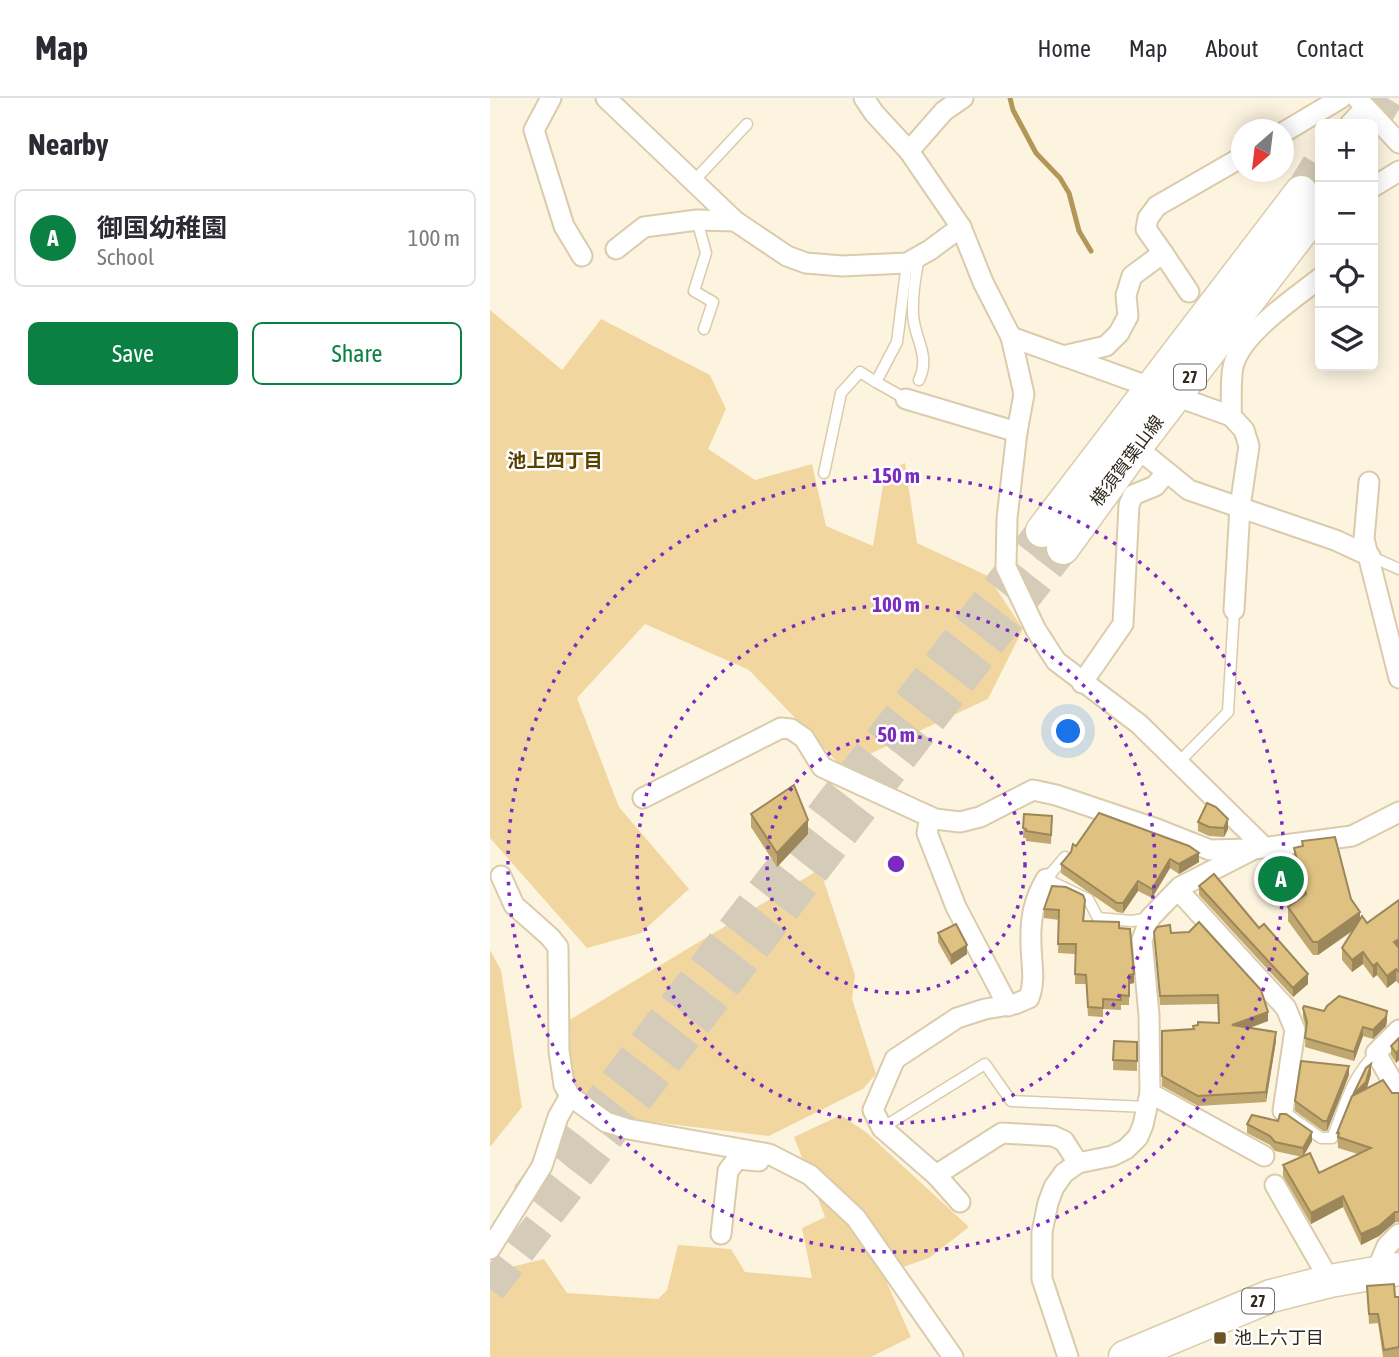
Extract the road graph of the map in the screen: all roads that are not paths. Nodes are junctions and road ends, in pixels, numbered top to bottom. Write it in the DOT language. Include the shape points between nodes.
graph roads {
  1 [pos="551,98"];
  2 [pos="606,98"];
  3 [pos="864,98"];
  4 [pos="963,98"];
  5 [pos="1341,98"];
  6 [pos="1361,103"];
  7 [pos="1353,119"];
  8 [pos="747,124"];
  9 [pos="1294,126"];
  10 [pos="1399,143"];
  11 [pos="909,151"];
  12 [pos="1231,163"];
  13 [pos="1399,171"];
  14 [pos="693,182"];
  15 [pos="1378,184"];
  16 [pos="1310,200"];
  17 [pos="697,220"];
  18 [pos="735,222"];
  19 [pos="961,227"];
  20 [pos="616,249"];
  21 [pos="1163,254"];
  22 [pos="582,256"];
  23 [pos="913,260"];
  24 [pos="1315,282"];
  25 [pos="1189,292"];
  26 [pos="704,329"];
  27 [pos="1010,337"];
  28 [pos="1063,356"];
  29 [pos="919,380"];
  30 [pos="876,382"];
  31 [pos="1163,393"];
  32 [pos="906,399"];
  33 [pos="1231,416"];
  34 [pos="1017,432"];
  35 [pos="1136,447"];
  36 [pos="824,473"];
  37 [pos="1166,473"];
  38 [pos="1369,482"];
  39 [pos="1240,507"];
  40 [pos="1370,556"];
  41 [pos="1399,569"];
  42 [pos="1234,610"];
  43 [pos="1399,678"];
  44 [pos="1082,682"];
  45 [pos="1179,762"];
  46 [pos="643,797"];
  47 [pos="1399,812"];
  48 [pos="930,817"];
  49 [pos="1259,848"];
  50 [pos="1065,857"];
  51 [pos="501,876"];
  52 [pos="1046,879"];
  53 [pos="1178,890"];
  54 [pos="1150,918"];
  55 [pos="1008,1006"];
  56 [pos="1399,1030"];
  57 [pos="1377,1053"];
  58 [pos="1399,1093"];
  59 [pos="570,1096"];
  60 [pos="1149,1100"];
  61 [pos="1283,1111"];
  62 [pos="881,1128"];
  63 [pos="769,1154"];
  64 [pos="1264,1156"];
  65 [pos="1078,1163"];
  66 [pos="936,1175"];
  67 [pos="1275,1185"];
  68 [pos="960,1202"];
  69 [pos="721,1234"];
  70 [pos="1399,1234"];
  71 [pos="490,1249"];
  72 [pos="1387,1270"];
  73 [pos="1330,1281"];
  74 [pos="953,1357"];
  75 [pos="1068,1357"];
  76 [pos="1125,1357"];
  1 -- 22 [label="street" via="534,130 564,226"];
  2 -- 14 [label="street"];
  3 -- 11 [label="street"];
  4 -- 11 [label="street" via="944,111"];
  5 -- 9 [label="street"];
  6 -- 7 [label="street"];
  6 -- 10 [label="street"];
  8 -- 14 [label="lane"];
  11 -- 19 [label="street"];
  12 -- 21 [label="street" via="1157,206 1148,218 1146,229"];
  13 -- 15 [label="street"];
  14 -- 18 [label="street"];
  16 -- 31 [label="main road, 横須賀葉山線 / 27"];
  17 -- 18 [label="street"];
  17 -- 20 [label="street" via="644,227"];
  17 -- 26 [label="lane" via="706,253 694,290 713,302"];
  18 -- 23 [label="street" via="806,263 842,266"];
  19 -- 23 [label="street"];
  19 -- 27 [label="street"];
  21 -- 25 [label="street"];
  21 -- 28 [label="street" via="1132,276 1126,295 1128,316 1119,333 1106,346"];
  23 -- 29 [label="lane" via="913,318 924,359"];
  23 -- 30 [label="lane" via="897,342"];
  24 -- 33 [label="street" via="1259,328 1244,347 1233,366"];
  27 -- 28 [label="street"];
  27 -- 34 [label="street" via="1024,394"];
  28 -- 31 [label="street"];
  30 -- 32 [label="lane"];
  30 -- 36 [label="lane" via="860,372 841,393"];
  31 -- 33 [label="street"];
  31 -- 35 [label="main road, 横須賀葉山線 / 27"];
  31 -- 35 [label="main road, 横須賀葉山線 / 27" via="1052,540"];
  32 -- 34 [label="street"];
  33 -- 39 [label="street" via="1244,430 1249,446"];
  34 -- 44 [label="street" via="1006,567 1036,631 1056,661"];
  35 -- 37 [label="street"];
  37 -- 39 [label="street" via="1189,490"];
  37 -- 44 [label="street" via="1155,486 1133,495 1123,624"];
  38 -- 40 [label="street" via="1364,539"];
  39 -- 40 [label="street"];
  39 -- 42 [label="street"];
  40 -- 41 [label="lane"];
  40 -- 43 [label="street"];
  42 -- 45 [label="lane" via="1228,712"];
  44 -- 45 [label="street" via="1139,724"];
  45 -- 49 [label="street"];
  46 -- 48 [label="street" via="781,729 804,738 822,767"];
  47 -- 49 [label="street" via="1352,836"];
  48 -- 49 [label="street" via="960,822 980,817 1033,790 1056,794 1210,850"];
  48 -- 55 [label="street" via="927,833 956,907"];
  49 -- 53 [label="street"];
  50 -- 52 [label="lane"];
  51 -- 59 [label="street" via="514,905 558,947 559,1051"];
  52 -- 54 [label="lane" via="1087,899 1098,918"];
  52 -- 55 [label="street" via="1035,898 1030,940 1033,986 1029,998"];
  53 -- 54 [label="street"];
  53 -- 61 [label="street" via="1286,1008 1295,1030"];
  54 -- 60 [label="street" via="1142,940 1149,1015"];
  55 -- 62 [label="street" via="957,1018 895,1059 873,1111"];
  56 -- 57 [label="street"];
  57 -- 58 [label="street"];
  57 -- 61 [label="lane" via="1353,1080 1332,1138 1321,1138"];
  59 -- 63 [label="street" via="606,1122 628,1129"];
  59 -- 71 [label="street" via="542,1166"];
  60 -- 62 [label="lane" via="1011,1101 985,1064"];
  60 -- 64 [label="street"];
  60 -- 65 [label="street" via="1138,1137 1126,1149"];
  62 -- 66 [label="street"];
  63 -- 69 [label="street" via="766,1161 737,1159 728,1171"];
  63 -- 74 [label="street" via="810,1175 856,1218"];
  65 -- 66 [label="street" via="1064,1141 1053,1136 1002,1133"];
  65 -- 75 [label="street" via="1054,1187 1041,1251 1042,1279"];
  66 -- 68 [label="street"];
  67 -- 73 [label="street"];
  70 -- 72 [label="street" via="1387,1246"];
  72 -- 73 [label="main road, 27"];
  73 -- 76 [label="main road, 27" via="1271,1296"];
}
